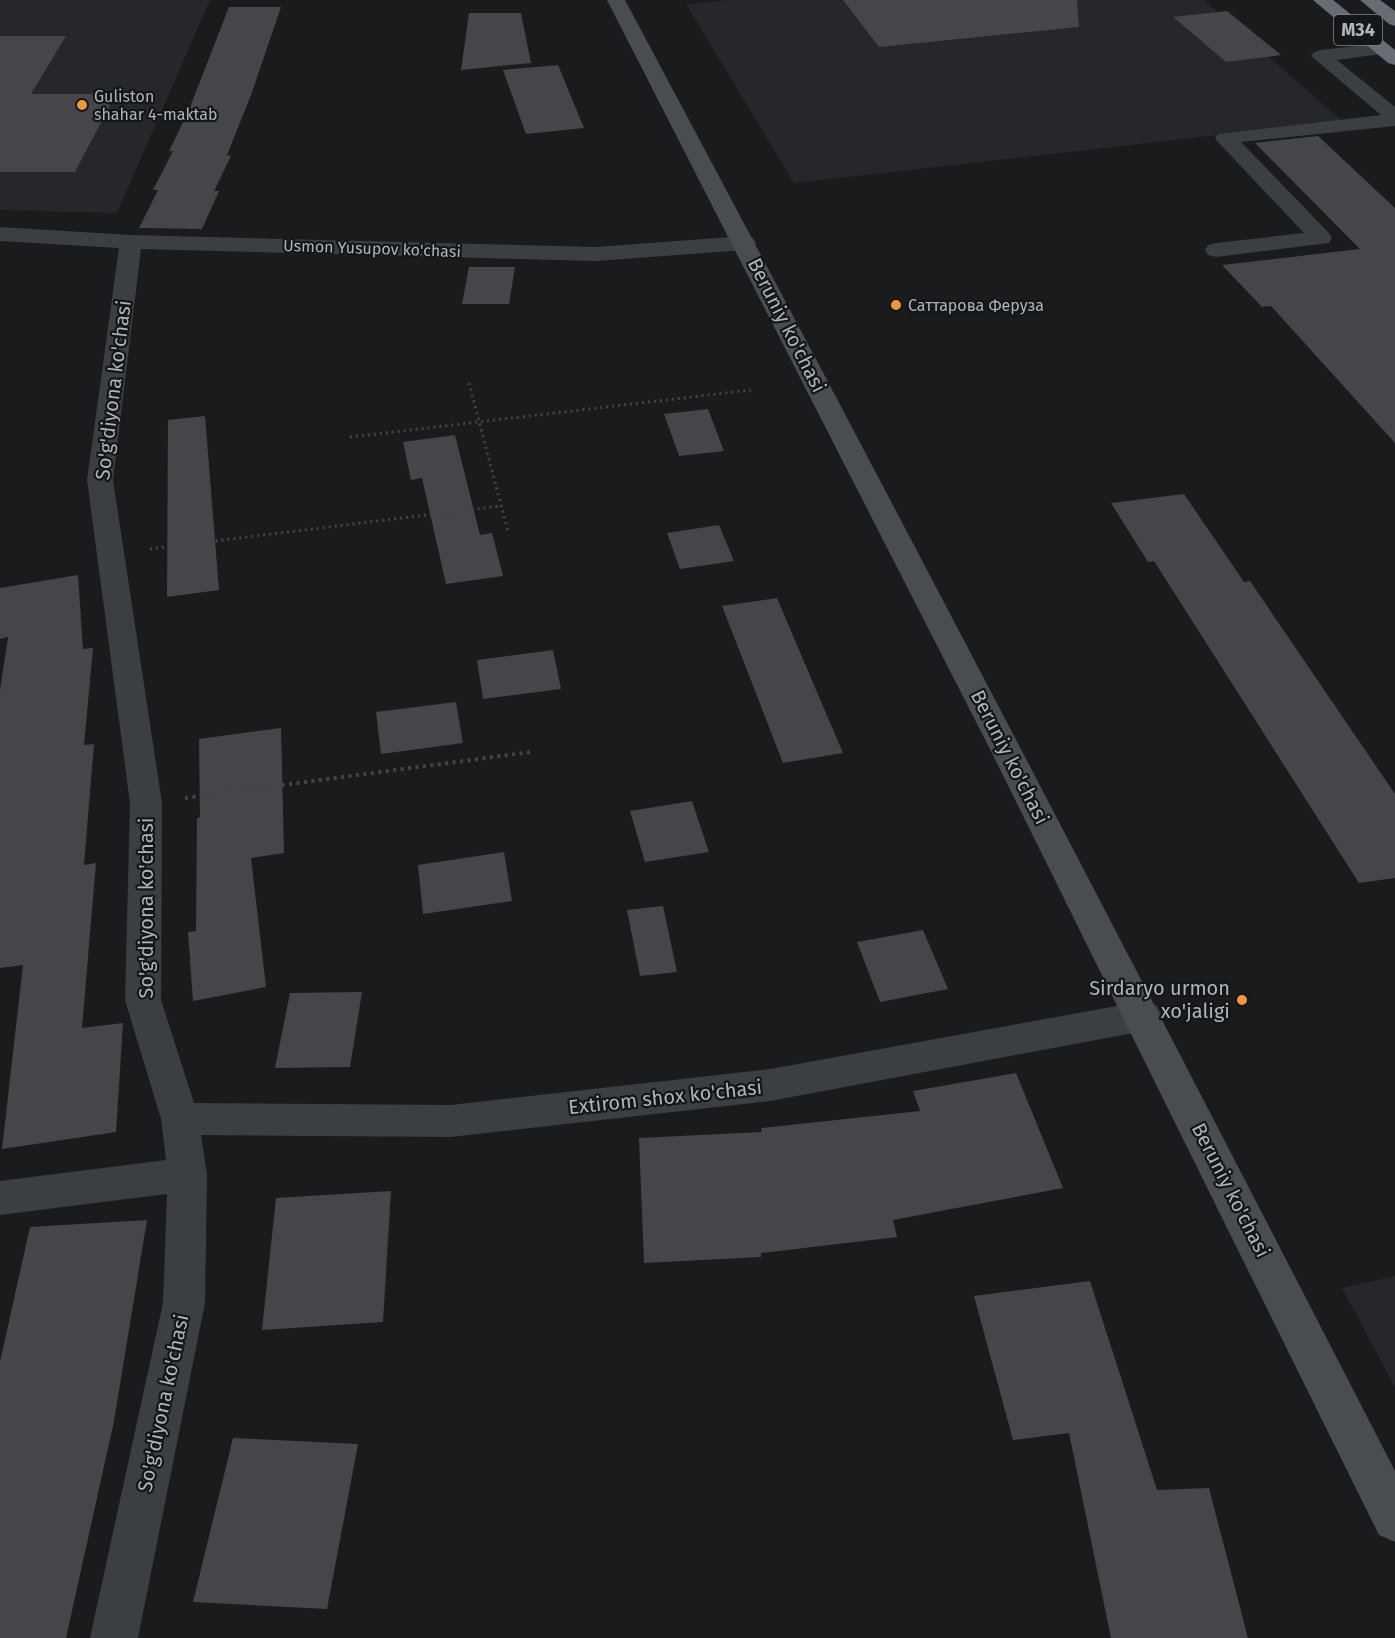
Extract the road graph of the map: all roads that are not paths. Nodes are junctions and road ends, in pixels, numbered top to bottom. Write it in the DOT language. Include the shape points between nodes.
graph roads {
  1 [pos="615,0"];
  2 [pos="1322,0"];
  3 [pos="1369,0"];
  4 [pos="1395,20"];
  5 [pos="1389,54"];
  6 [pos="1395,119"];
  7 [pos="0,234"];
  8 [pos="131,242"];
  9 [pos="745,243"];
  10 [pos="1216,250"];
  11 [pos="1143,1016"];
  12 [pos="180,1119"];
  13 [pos="187,1173"];
  14 [pos="0,1198"];
  15 [pos="1395,1519"];
  16 [pos="114,1638"];
  1 -- 9 [label="street, Beruniy ko'chasi"];
  2 -- 5 [label="highway, M34"];
  3 -- 4 [label="highway, M34"];
  5 -- 6 [label="street" via="1321,56"];
  6 -- 10 [label="street" via="1225,138 1321,238"];
  7 -- 8 [label="street, Usmon Yusupov ko'chasi"];
  8 -- 9 [label="street, Usmon Yusupov ko'chasi" via="596,254"];
  8 -- 12 [label="street, So'g'diyona ko'chasi" via="100,480 146,803 142,1000"];
  9 -- 11 [label="street, Beruniy ko'chasi"];
  11 -- 12 [label="street, Extirom shox ko'chasi" via="770,1085 452,1121"];
  11 -- 15 [label="street, Beruniy ko'chasi"];
  12 -- 13 [label="street, So'g'diyona ko'chasi"];
  13 -- 14 [label="street"];
  13 -- 16 [label="street, So'g'diyona ko'chasi" via="184,1303"];
}
